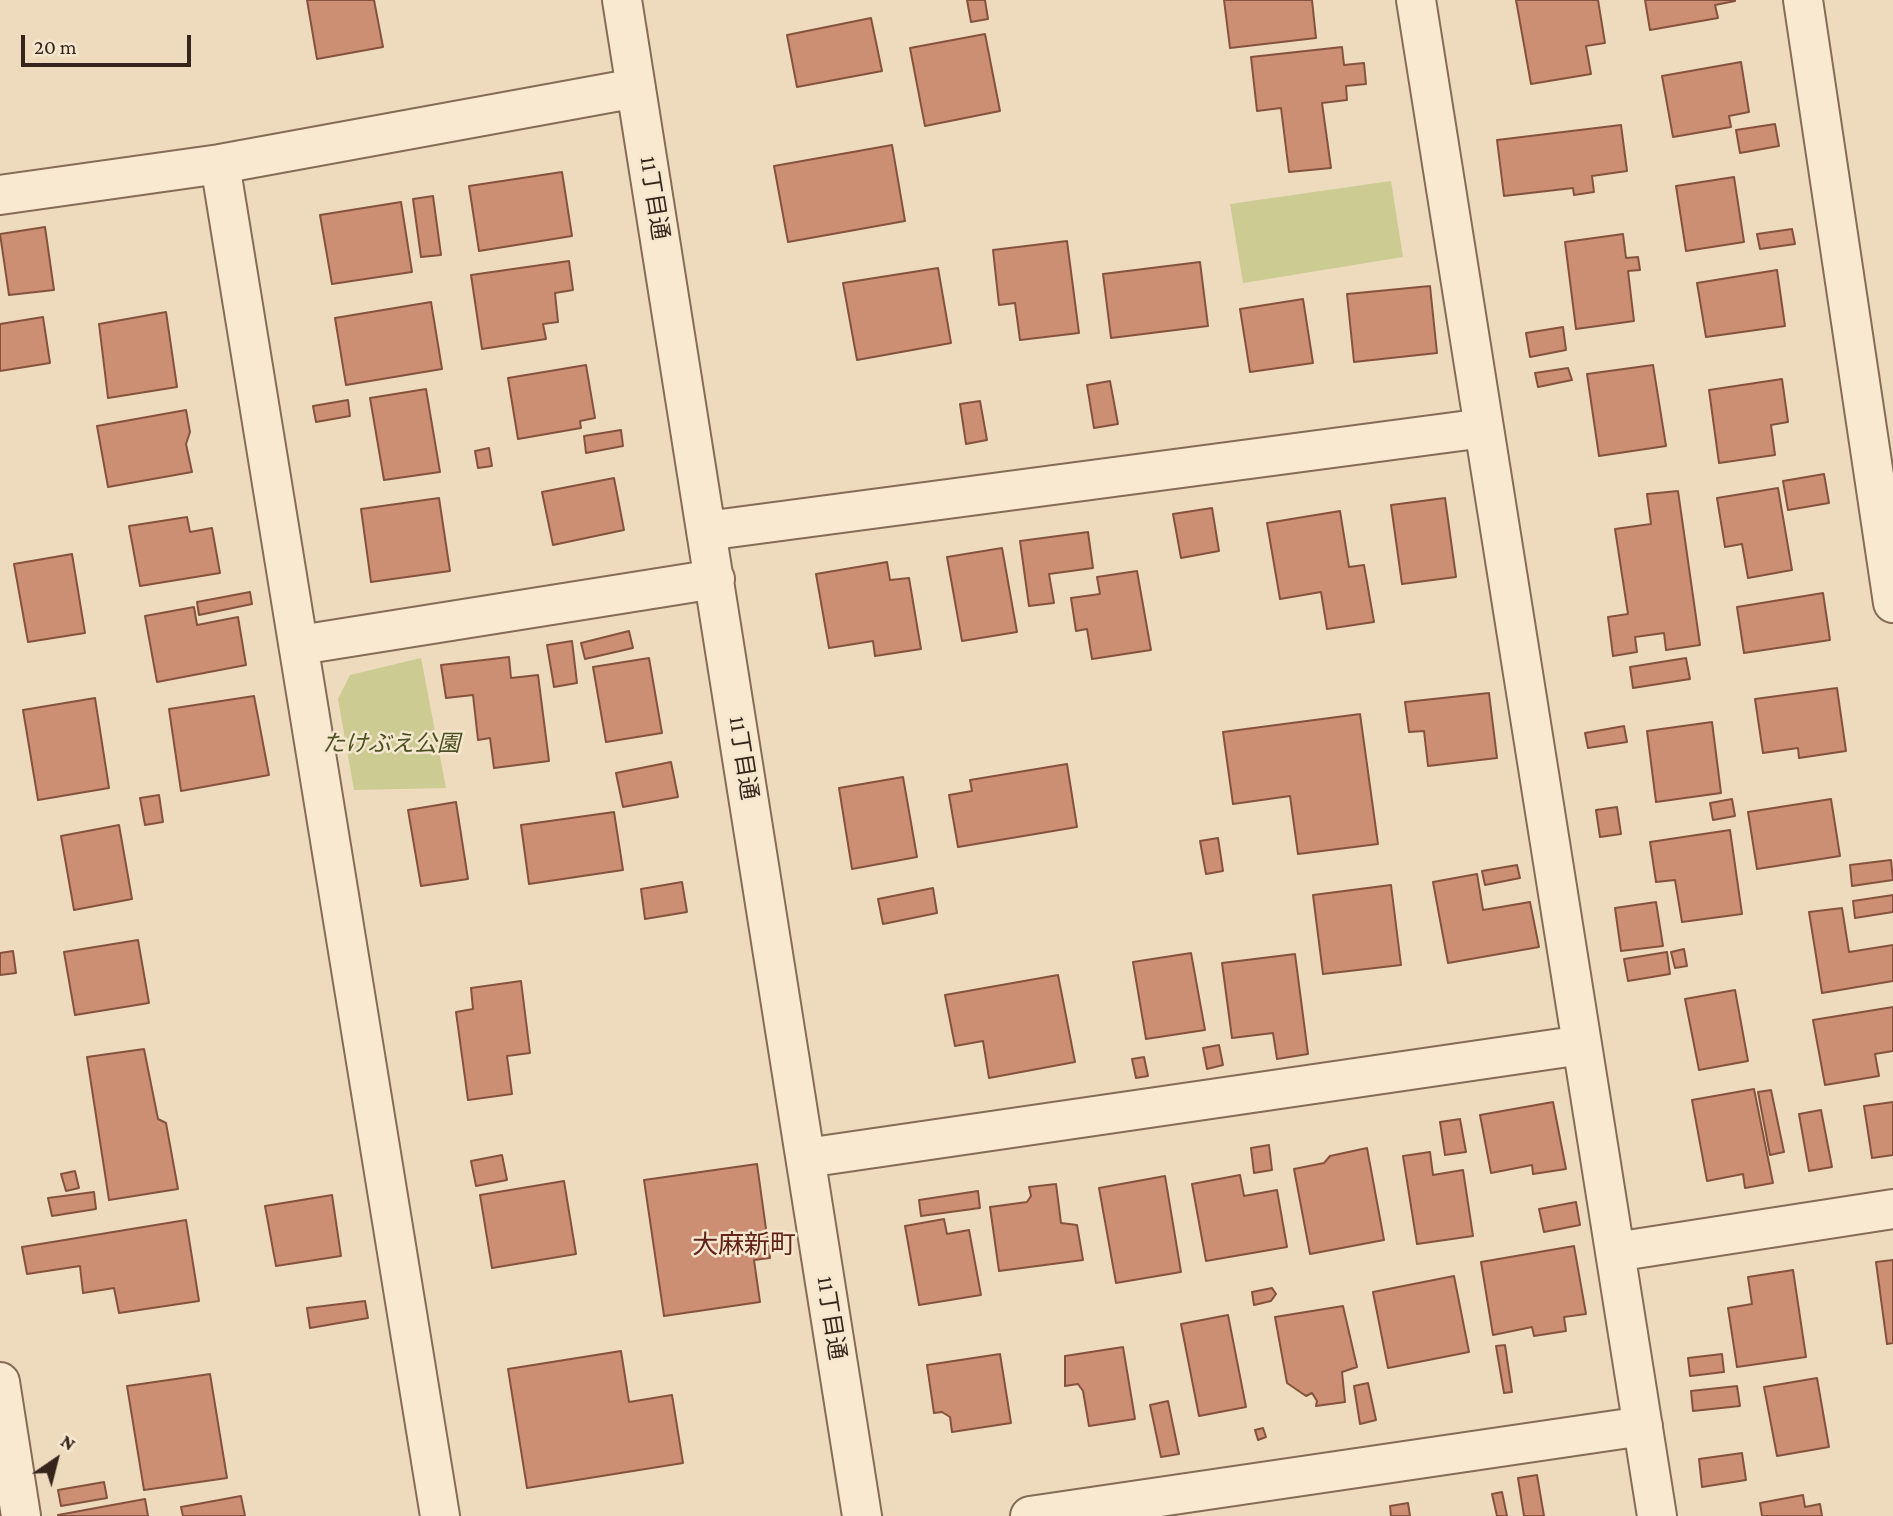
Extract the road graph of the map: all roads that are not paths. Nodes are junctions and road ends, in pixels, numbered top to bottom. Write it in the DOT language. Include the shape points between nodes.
graph roads {
  1 [pos="622,0"];
  2 [pos="1416,0"];
  3 [pos="1802,0"];
  4 [pos="636,88"];
  5 [pos="220,164"];
  6 [pos="0,195"];
  7 [pos="1484,428"];
  8 [pos="706,531"];
  9 [pos="715,579"];
  10 [pos="1893,603"];
  11 [pos="300,645"];
  12 [pos="1582,1045"];
  13 [pos="806,1158"];
  14 [pos="1893,1209"];
  15 [pos="1615,1252"];
  16 [pos="0,1382"];
  17 [pos="1643,1426"];
  18 [pos="21,1516"];
  19 [pos="440,1516"];
  20 [pos="862,1516"];
  21 [pos="1030,1516"];
  22 [pos="1657,1516"];
  1 -- 4 [label="street, 11丁目通"];
  2 -- 7 [label="street"];
  3 -- 10 [label="street"];
  4 -- 5 [label="street"];
  4 -- 8 [label="street, 11丁目通"];
  5 -- 6 [label="street"];
  5 -- 11 [label="street"];
  7 -- 8 [label="street"];
  7 -- 12 [label="street"];
  8 -- 9 [label="street, 11丁目通"];
  9 -- 11 [label="street"];
  9 -- 13 [label="street, 11丁目通"];
  11 -- 19 [label="street"];
  12 -- 13 [label="street"];
  12 -- 15 [label="street"];
  13 -- 20 [label="street, 11丁目通"];
  14 -- 15 [label="street"];
  15 -- 17 [label="street"];
  16 -- 18 [label="street"];
  17 -- 21 [label="street"];
  17 -- 22 [label="street"];
}
